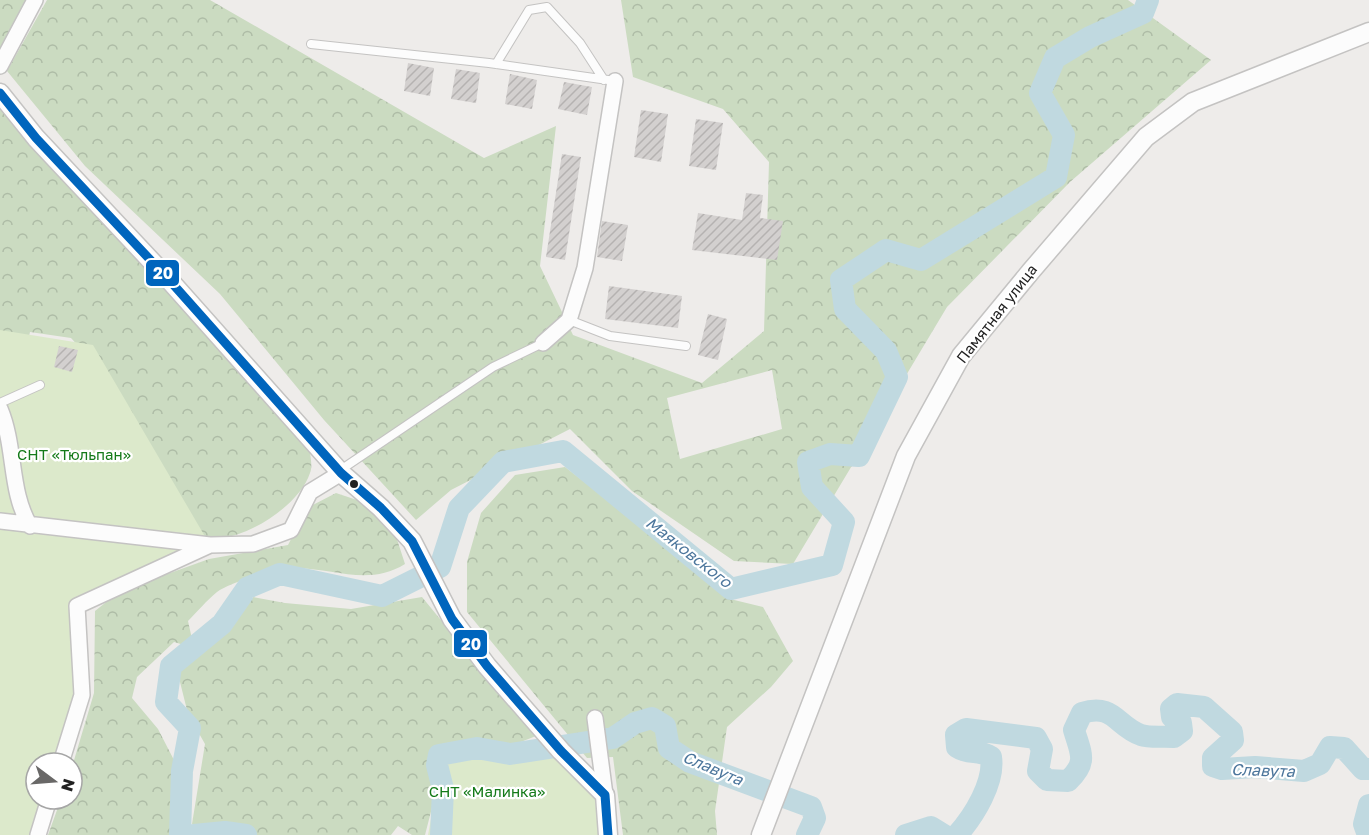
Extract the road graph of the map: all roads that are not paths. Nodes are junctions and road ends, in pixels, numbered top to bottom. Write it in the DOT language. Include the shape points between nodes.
graph roads {
  1 [pos="35,0"];
  2 [pos="1369,32"];
  3 [pos="311,44"];
  4 [pos="496,64"];
  5 [pos="0,66"];
  6 [pos="609,80"];
  7 [pos="0,93"];
  8 [pos="570,320"];
  9 [pos="543,343"];
  10 [pos="686,346"];
  11 [pos="40,385"];
  12 [pos="0,403"];
  13 [pos="0,409"];
  14 [pos="340,472"];
  15 [pos="0,521"];
  16 [pos="30,526"];
  17 [pos="210,544"];
  18 [pos="595,718"];
  19 [pos="65,751"];
  20 [pos="604,795"];
  21 [pos="45,811"];
  22 [pos="38,835"];
  23 [pos="608,835"];
  24 [pos="761,835"];
  1 -- 5 [label="street"];
  2 -- 24 [label="street, Памятная улица" via="1193,102 1146,137 1030,270 961,357 906,456"];
  3 -- 4 [label="lane"];
  4 -- 6 [label="lane"];
  4 -- 6 [label="lane" via="529,10 547,7"];
  6 -- 8 [label="street" via="585,268"];
  7 -- 14 [label="street" via="36,138"];
  8 -- 9 [label="street"];
  8 -- 10 [label="lane" via="610,336"];
  9 -- 14 [label="lane" via="493,367"];
  11 -- 12 [label="lane"];
  13 -- 16 [label="street" via="9,431 23,514"];
  14 -- 17 [label="street" via="310,492 291,530 254,544"];
  14 -- 20 [label="street" via="412,541 453,619 533,721"];
  15 -- 16 [label="street"];
  16 -- 17 [label="street"];
  17 -- 19 [label="street" via="77,606 82,695"];
  18 -- 20 [label="street"];
  20 -- 23 [label="street"];
  21 -- 22 [label="street"];
}
